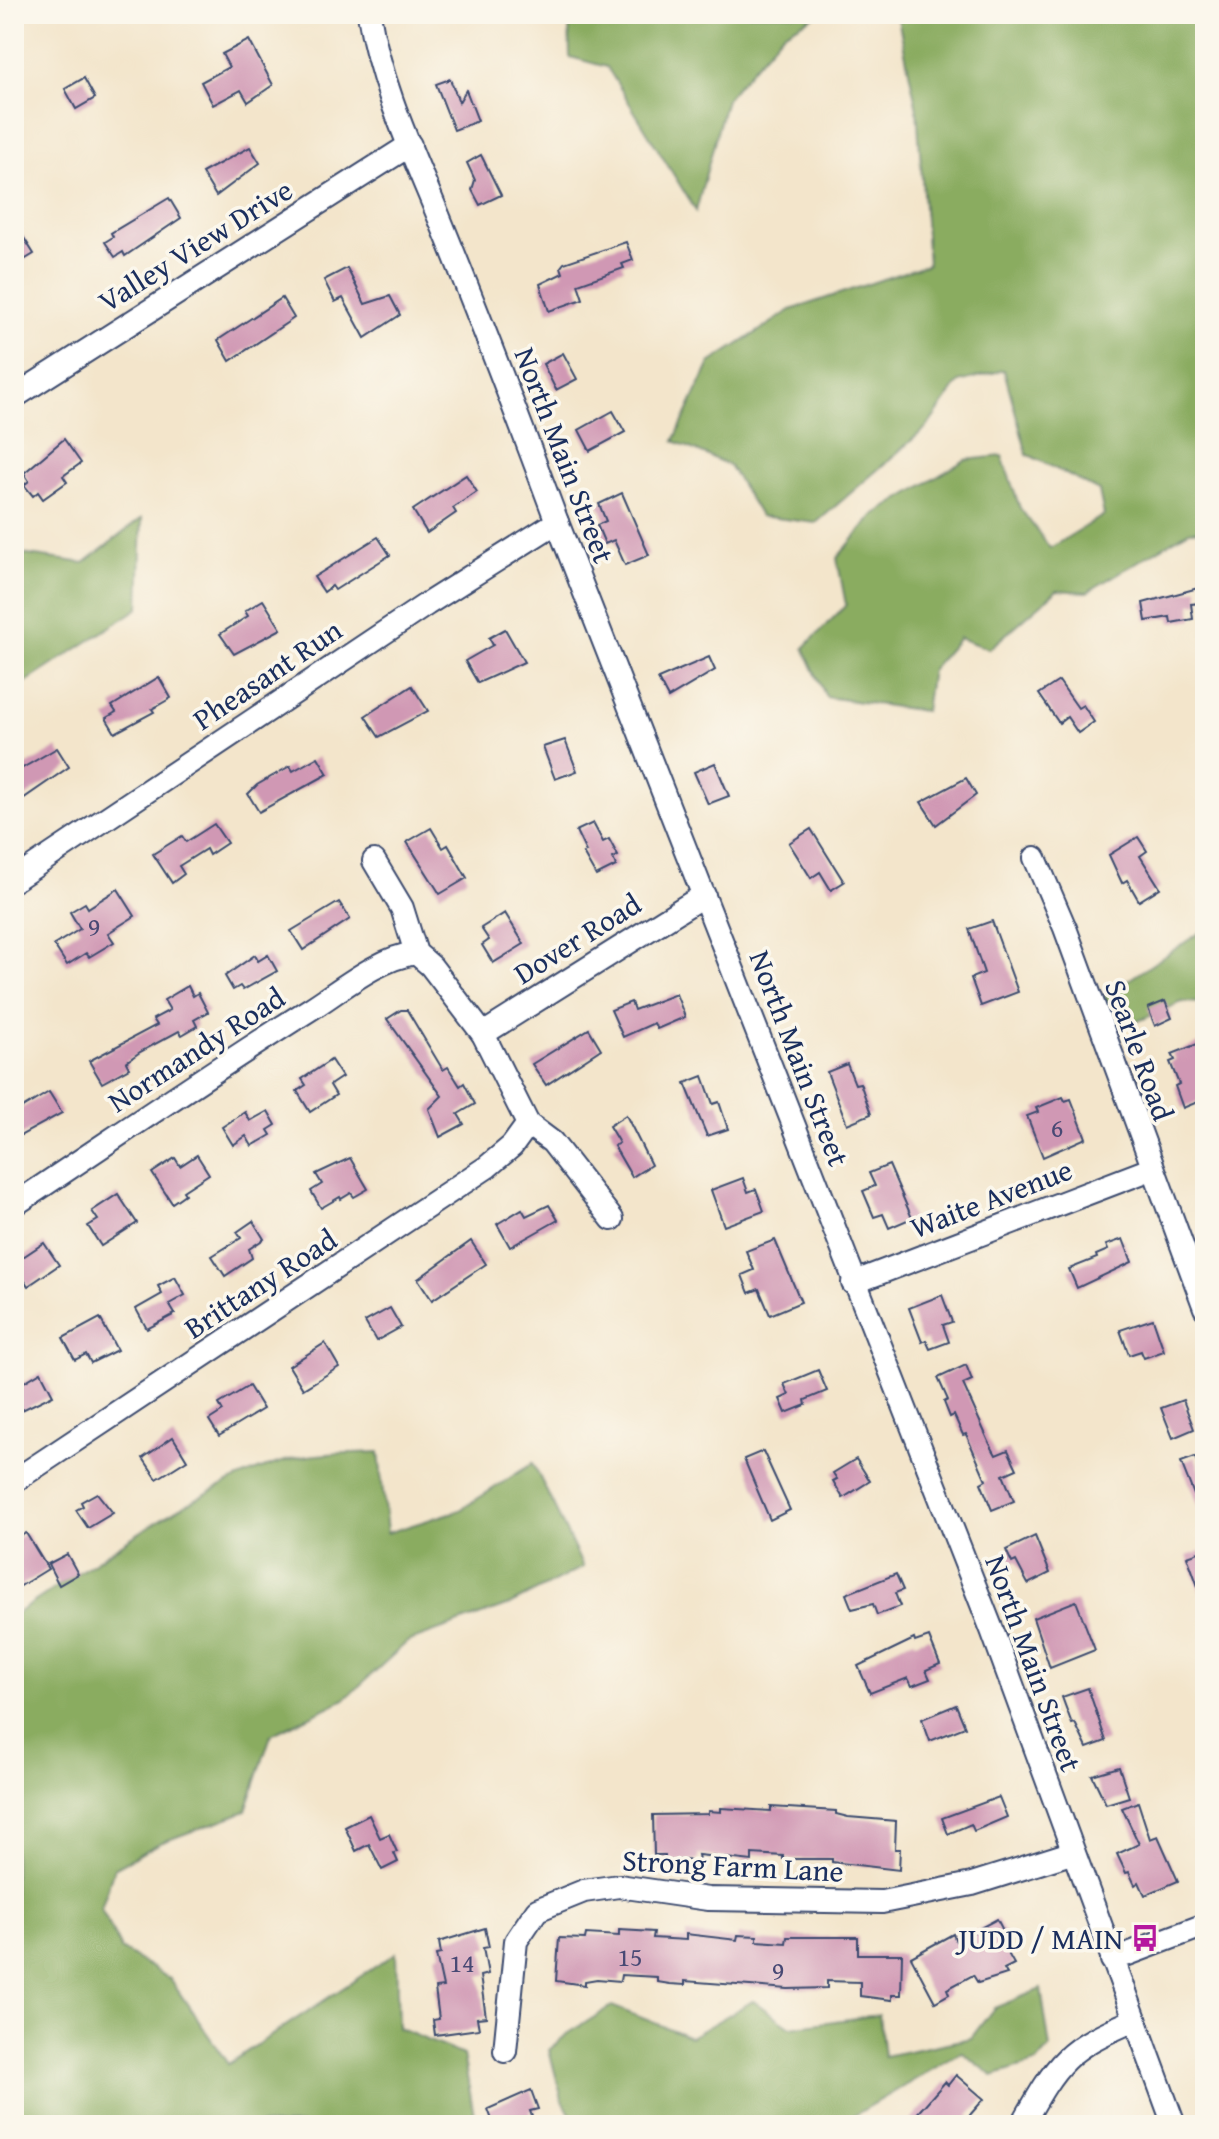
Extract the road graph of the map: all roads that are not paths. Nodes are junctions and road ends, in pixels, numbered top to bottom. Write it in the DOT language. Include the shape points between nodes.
graph roads {
  1 [pos="369,14"];
  2 [pos="410,145"];
  3 [pos="14,397"];
  4 [pos="557,522"];
  5 [pos="1035,858"];
  6 [pos="374,861"];
  7 [pos="14,880"];
  8 [pos="704,895"];
  9 [pos="416,953"];
  10 [pos="483,1034"];
  11 [pos="528,1124"];
  12 [pos="1151,1169"];
  13 [pos="14,1205"];
  14 [pos="612,1219"];
  15 [pos="853,1283"];
  16 [pos="1205,1308"];
  17 [pos="14,1481"];
  18 [pos="1071,1853"];
  19 [pos="1205,1925"];
  20 [pos="1112,1960"];
  21 [pos="1135,2020"];
  22 [pos="505,2051"];
  23 [pos="1022,2125"];
  24 [pos="1174,2125"];
  1 -- 2 [label="street, North Main Street"];
  2 -- 3 [label="street, Valley View Drive"];
  2 -- 4 [label="street, North Main Street"];
  4 -- 7 [label="street, Pheasant Run"];
  4 -- 8 [label="street, North Main Street"];
  5 -- 12 [label="street, Searle Road"];
  6 -- 9 [label="street" via="402,908"];
  8 -- 10 [label="street, Dover Road"];
  8 -- 15 [label="street, North Main Street"];
  9 -- 10 [label="street"];
  9 -- 13 [label="street, Normandy Road" via="401,955 311,1009"];
  10 -- 11 [label="street"];
  11 -- 14 [label="street" via="552,1142"];
  11 -- 17 [label="street, Brittany Road" via="487,1167"];
  12 -- 15 [label="street, Waite Avenue"];
  12 -- 16 [label="street, Searle Road"];
  15 -- 18 [label="street, North Main Street" via="992,1630"];
  18 -- 20 [label="street, North Main Street"];
  18 -- 22 [label="street, Strong Farm Lane" via="972,1884 882,1902 708,1899 619,1886 584,1891 537,1910 516,1941"];
  19 -- 20 [label="street"];
  20 -- 21 [label="street, North Main Street"];
  21 -- 23 [label="street" via="1091,2040 1061,2062"];
  21 -- 24 [label="street, North Main Street"];
}
